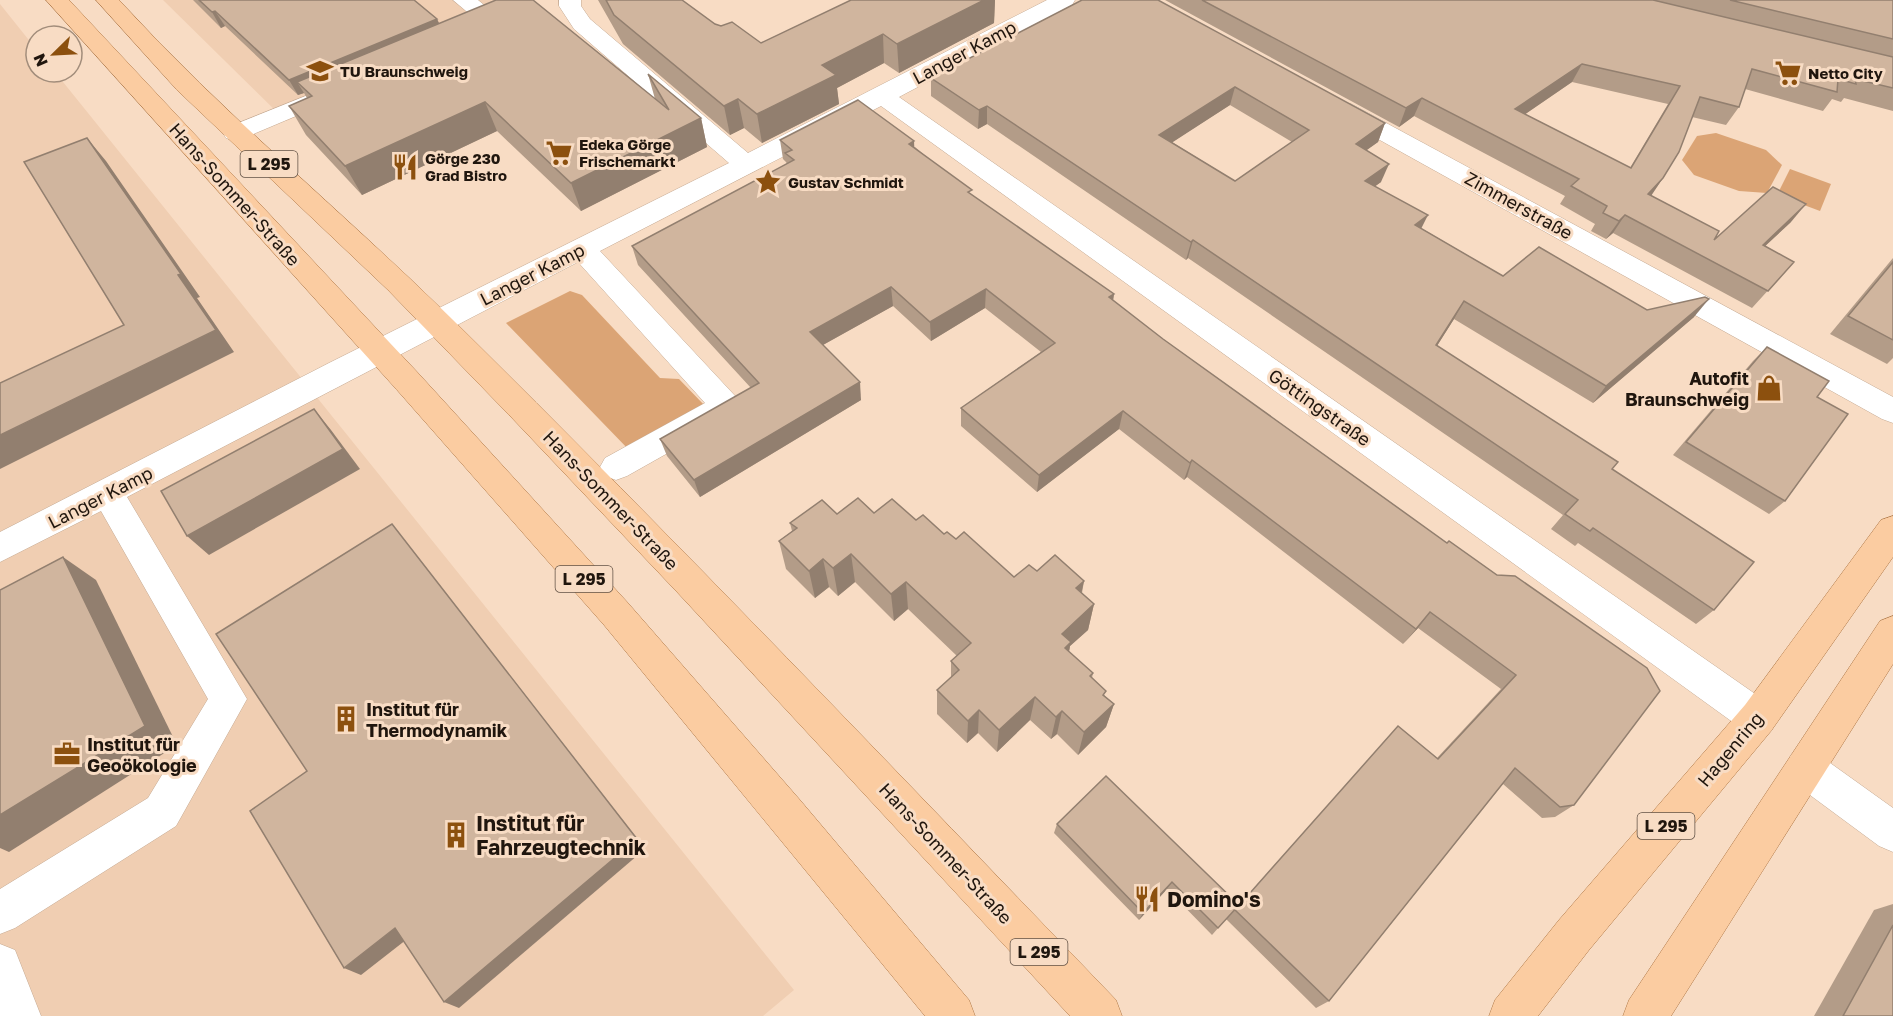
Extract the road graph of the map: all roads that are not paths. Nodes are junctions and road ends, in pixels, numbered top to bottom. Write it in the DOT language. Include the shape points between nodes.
graph roads {
  1 [pos="57,0"];
  2 [pos="107,0"];
  3 [pos="465,0"];
  4 [pos="570,0"];
  5 [pos="1064,0"];
  6 [pos="453,41"];
  7 [pos="357,81"];
  8 [pos="882,96"];
  9 [pos="1325,99"];
  10 [pos="235,133"];
  11 [pos="745,164"];
  12 [pos="581,248"];
  13 [pos="437,322"];
  14 [pos="379,352"];
  15 [pos="1893,411"];
  16 [pos="616,468"];
  17 [pos="108,494"];
  18 [pos="1893,530"];
  19 [pos="0,549"];
  20 [pos="1893,632"];
  21 [pos="1758,718"];
  22 [pos="1804,768"];
  23 [pos="1893,832"];
  24 [pos="0,913"];
  25 [pos="0,965"];
  26 [pos="19,1016"];
  27 [pos="953,1016"];
  28 [pos="1100,1016"];
  29 [pos="1511,1016"];
  30 [pos="1645,1016"];
  1 -- 14 [label="main road, Hans-Sommer-Straße / L 295"];
  2 -- 10 [label="main road, Hans-Sommer-Straße / L 295"];
  3 -- 6 [label="street" via="495,23"];
  4 -- 11 [label="street" via="582,24"];
  5 -- 8 [label="street, Langer Kamp"];
  7 -- 10 [label="street"];
  8 -- 11 [label="street, Langer Kamp"];
  8 -- 21 [label="street, Göttingstraße"];
  9 -- 15 [label="street, Zimmerstraße"];
  10 -- 13 [label="main road, Hans-Sommer-Straße / L 295"];
  11 -- 12 [label="street, Langer Kamp"];
  12 -- 13 [label="street, Langer Kamp"];
  12 -- 16 [label="street" via="726,406"];
  13 -- 14 [label="street, Langer Kamp"];
  13 -- 28 [label="main road, Hans-Sommer-Straße / L 295" via="685,575"];
  14 -- 17 [label="street, Langer Kamp"];
  14 -- 27 [label="main road, Hans-Sommer-Straße / L 295" via="618,617"];
  17 -- 19 [label="street, Langer Kamp"];
  17 -- 24 [label="street" via="228,699 162,812"];
  18 -- 21 [label="main road, Hagenring / L 295"];
  20 -- 22 [label="main road"];
  21 -- 29 [label="main road, Hagenring / L 295" via="1574,935"];
  22 -- 23 [label="street"];
  22 -- 30 [label="main road"];
  25 -- 26 [label="street"];
}
